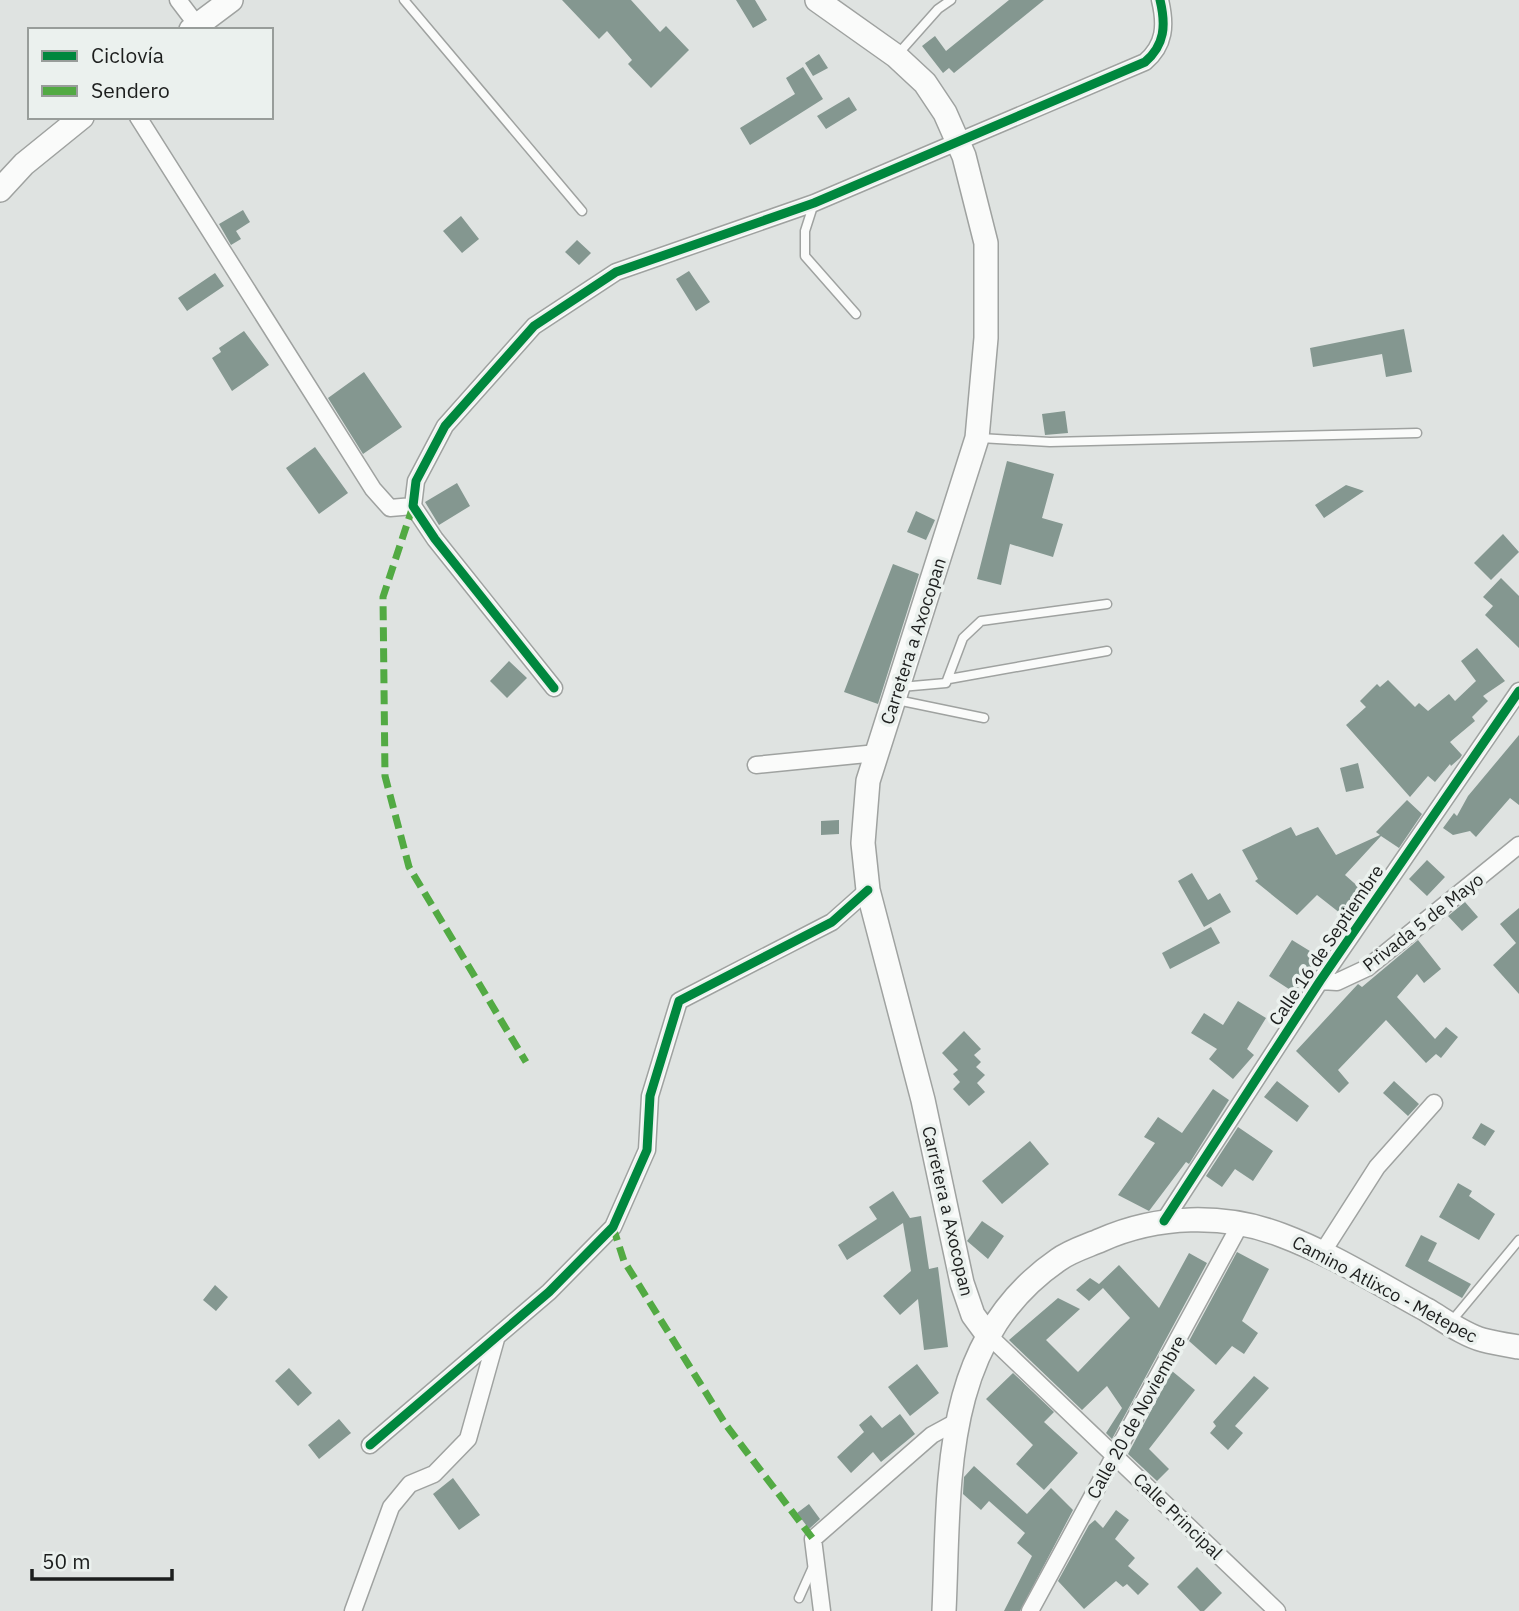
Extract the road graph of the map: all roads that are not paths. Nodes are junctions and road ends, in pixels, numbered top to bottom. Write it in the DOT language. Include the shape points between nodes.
graph roads {
  1 [pos="178,0"];
  2 [pos="231,0"];
  3 [pos="404,0"];
  4 [pos="817,0"];
  5 [pos="951,0"];
  6 [pos="1160,0"];
  7 [pos="194,27"];
  8 [pos="896,56"];
  9 [pos="80,119"];
  10 [pos="139,119"];
  11 [pos="958,144"];
  12 [pos="0,190"];
  13 [pos="814,203"];
  14 [pos="582,211"];
  15 [pos="856,314"];
  16 [pos="1417,433"];
  17 [pos="977,438"];
  18 [pos="413,506"];
  19 [pos="1107,604"];
  20 [pos="1107,651"];
  21 [pos="949,679"];
  22 [pos="554,688"];
  23 [pos="1519,691"];
  24 [pos="896,693"];
  25 [pos="984,718"];
  26 [pos="877,752"];
  27 [pos="756,765"];
  28 [pos="1519,845"];
  29 [pos="868,890"];
  30 [pos="1320,981"];
  31 [pos="1434,1103"];
  32 [pos="1164,1221"];
  33 [pos="1241,1223"];
  34 [pos="1519,1240"];
  35 [pos="1322,1253"];
  36 [pos="1450,1323"];
  37 [pos="987,1334"];
  38 [pos="496,1339"];
  39 [pos="1519,1348"];
  40 [pos="956,1422"];
  41 [pos="370,1445"];
  42 [pos="1115,1456"];
  43 [pos="814,1546"];
  44 [pos="799,1598"];
  45 [pos="353,1611"];
  46 [pos="822,1611"];
  47 [pos="944,1611"];
  48 [pos="1030,1611"];
  49 [pos="1277,1611"];
  1 -- 7 [label="street"];
  2 -- 7 [label="main road"];
  3 -- 14 [label="lane"];
  4 -- 8 [label="main road, Carretera a Axocopan"];
  5 -- 8 [label="lane"];
  6 -- 11 [label="street" via="1164,32 1145,62"];
  8 -- 11 [label="main road, Carretera a Axocopan" via="925,83 946,113"];
  9 -- 12 [label="main road"];
  10 -- 18 [label="street" via="373,489 390,508"];
  11 -- 13 [label="street"];
  11 -- 17 [label="main road, Carretera a Axocopan" via="986,243 986,338"];
  13 -- 15 [label="lane" via="805,231 805,256"];
  13 -- 18 [label="street" via="616,272 534,326 445,426 416,481"];
  16 -- 17 [label="lane" via="1050,442"];
  17 -- 24 [label="main road, Carretera a Axocopan"];
  18 -- 22 [label="street"];
  19 -- 21 [label="lane" via="981,621 963,638"];
  20 -- 21 [label="lane"];
  21 -- 24 [label="lane" via="941,685"];
  23 -- 30 [label="street, Calle 16 de Septiembre"];
  24 -- 25 [label="lane"];
  24 -- 26 [label="main road, Carretera a Axocopan"];
  26 -- 27 [label="street"];
  26 -- 29 [label="main road, Carretera a Axocopan" via="868,781 863,843"];
  28 -- 30 [label="street, Privada 5 de Mayo" via="1367,968 1337,982"];
  29 -- 37 [label="main road, Carretera a Axocopan" via="923,1100 962,1283 973,1315"];
  29 -- 38 [label="street" via="832,922 679,1001 650,1096 647,1150 613,1227"];
  30 -- 32 [label="street, Calle 16 de Septiembre"];
  31 -- 35 [label="street" via="1377,1167"];
  32 -- 33 [label="main road, Camino Atlixco - Metepec"];
  32 -- 37 [label="main road, Camino Atlixco - Metepec" via="1116,1233 1059,1259 1013,1299"];
  33 -- 35 [label="main road, Camino Atlixco - Metepec"];
  33 -- 42 [label="street, Calle 20 de Noviembre"];
  34 -- 36 [label="lane"];
  35 -- 36 [label="main road, Camino Atlixco - Metepec"];
  36 -- 39 [label="main road, Camino Atlixco - Metepec" via="1480,1339"];
  37 -- 40 [label="main road, Camino Atlixco - Metepec" via="965,1384"];
  37 -- 42 [label="street, Calle Principal"];
  38 -- 41 [label="street"];
  38 -- 45 [label="street" via="468,1439 434,1474 410,1484 391,1507"];
  40 -- 43 [label="street" via="932,1435"];
  40 -- 47 [label="main road, Camino Atlixco - Metepec"];
  42 -- 48 [label="street, Calle 20 de Noviembre"];
  42 -- 49 [label="street, Calle Principal"];
  43 -- 44 [label="lane" via="810,1578"];
  43 -- 46 [label="street"];
}
